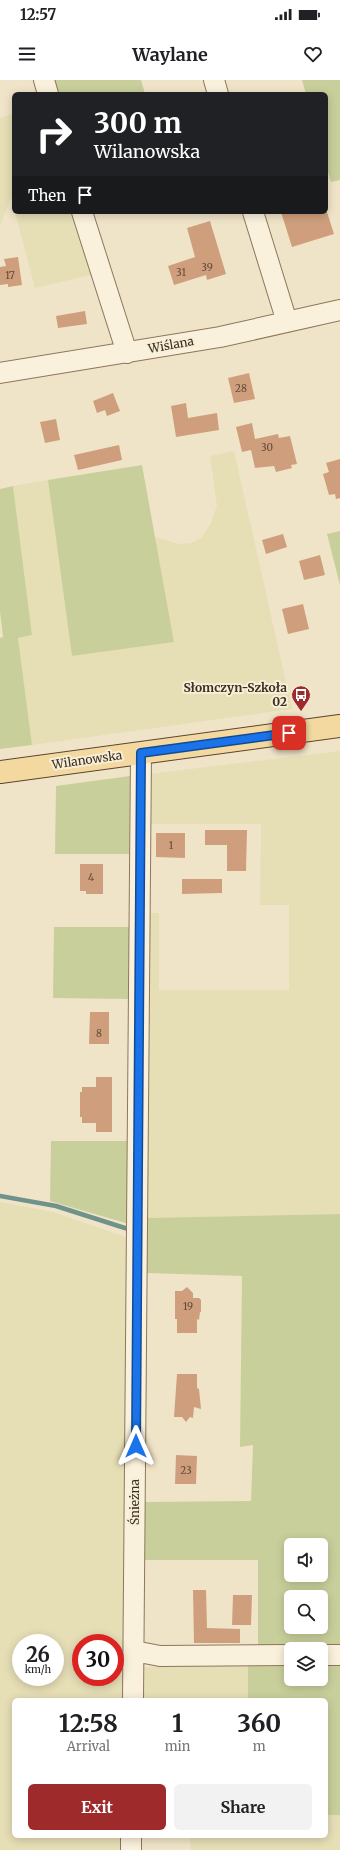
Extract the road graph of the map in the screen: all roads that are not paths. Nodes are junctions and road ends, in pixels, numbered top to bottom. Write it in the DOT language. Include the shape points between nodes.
graph roads {
  1 [pos="44,80"];
  2 [pos="214,80"];
  3 [pos="47,92"];
  4 [pos="217,92"];
  5 [pos="83,214"];
  6 [pos="254,214"];
  7 [pos="340,310"];
  8 [pos="287,322"];
  9 [pos="127,353"];
  10 [pos="0,373"];
  11 [pos="340,726"];
  12 [pos="141,753"];
  13 [pos="0,772"];
  14 [pos="134,1651"];
  15 [pos="284,1655"];
  16 [pos="328,1655"];
  17 [pos="340,1655"];
  18 [pos="133,1698"];
  19 [pos="131,1838"];
  20 [pos="131,1850"];
  1 -- 3 [label="street"];
  2 -- 4 [label="street"];
  5 -- 9 [label="street"];
  6 -- 8 [label="street"];
  7 -- 8 [label="street, Wiślana"];
  8 -- 9 [label="street, Wiślana"];
  9 -- 10 [label="street, Wiślana"];
  11 -- 12 [label="main road, Wilanowska"];
  12 -- 13 [label="main road, Wilanowska"];
  12 -- 14 [label="street, Śnieżna"];
  14 -- 15 [label="street" via="160,1656"];
  14 -- 18 [label="street, Śnieżna"];
  16 -- 17 [label="street"];
  19 -- 20 [label="street"];
}
